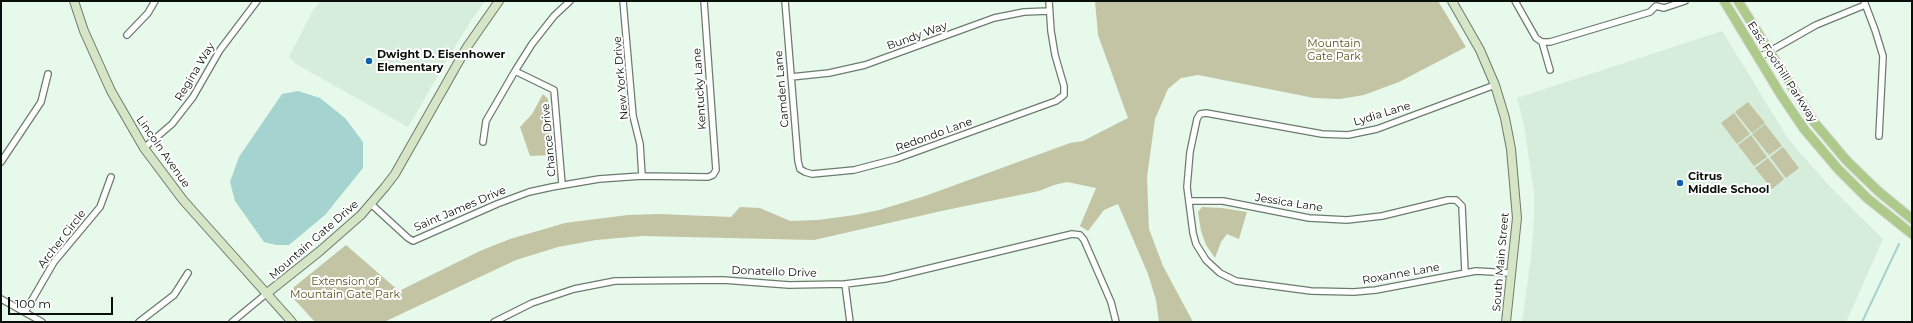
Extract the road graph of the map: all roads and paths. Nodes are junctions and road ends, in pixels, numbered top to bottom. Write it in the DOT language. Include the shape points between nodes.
graph roads {
  1 [pos="74,1"];
  2 [pos="155,1"];
  3 [pos="257,1"];
  4 [pos="499,1"];
  5 [pos="570,1"];
  6 [pos="622,1"];
  7 [pos="704,1"];
  8 [pos="785,1"];
  9 [pos="1049,1"];
  10 [pos="1452,1"];
  11 [pos="1515,1"];
  12 [pos="1685,1"];
  13 [pos="1724,1"];
  14 [pos="1738,1"];
  15 [pos="1657,3"];
  16 [pos="1865,3"];
  17 [pos="1049,11"];
  18 [pos="128,35"];
  19 [pos="1542,42"];
  20 [pos="1769,52"];
  21 [pos="1758,58"];
  22 [pos="1550,70"];
  23 [pos="515,71"];
  24 [pos="48,74"];
  25 [pos="791,77"];
  26 [pos="1495,85"];
  27 [pos="1200,114"];
  28 [pos="1879,136"];
  29 [pos="483,142"];
  30 [pos="144,148"];
  31 [pos="1,162"];
  32 [pos="805,172"];
  33 [pos="713,175"];
  34 [pos="642,176"];
  35 [pos="111,177"];
  36 [pos="562,184"];
  37 [pos="1189,201"];
  38 [pos="371,204"];
  39 [pos="1912,219"];
  40 [pos="1912,234"];
  41 [pos="1465,272"];
  42 [pos="188,273"];
  43 [pos="1511,273"];
  44 [pos="845,284"];
  45 [pos="266,294"];
  46 [pos="1,299"];
  47 [pos="25,312"];
  48 [pos="142,321"];
  49 [pos="42,322"];
  50 [pos="232,322"];
  51 [pos="292,322"];
  52 [pos="494,322"];
  53 [pos="850,322"];
  54 [pos="1116,322"];
  55 [pos="1506,322"];
  1 -- 30 [label="main road, Lincoln Avenue" via="84,31 111,91"];
  2 -- 18 [label="street"];
  3 -- 30 [label="street, Regina Way" via="220,50 193,97 172,124"];
  4 -- 38 [label="main road, Mountain Gate Drive" via="467,47 395,174"];
  5 -- 23 [label="street" via="554,16"];
  6 -- 34 [label="street, New York Drive" via="633,116 640,144"];
  7 -- 33 [label="street, Kentucky Lane" via="716,170"];
  8 -- 25 [label="street, Camden Lane"];
  9 -- 17 [label="street"];
  10 -- 26 [label="main road, South Main Street" via="1480,50"];
  11 -- 19 [label="street" via="1536,38"];
  12 -- 15 [label="street" via="1664,8"];
  13 -- 21 [label="main road, East Foothill Parkway"];
  14 -- 20 [label="main road, East Foothill Parkway"];
  15 -- 19 [label="street" via="1650,12 1550,42"];
  16 -- 20 [label="street" via="1816,25"];
  16 -- 28 [label="street" via="1883,56"];
  17 -- 25 [label="street, Bundy Way" via="1024,12 994,18 865,66"];
  17 -- 32 [label="street, Redondo Lane" via="1055,55 1064,86 1064,95 1056,101 896,159 854,170 822,174"];
  19 -- 22 [label="street"];
  20 -- 21 [label="street"];
  20 -- 39 [label="main road, East Foothill Parkway" via="1814,122 1847,161"];
  21 -- 40 [label="main road, East Foothill Parkway" via="1804,129 1838,169 1867,198"];
  23 -- 29 [label="street" via="486,121"];
  23 -- 36 [label="street, Chance Drive" via="554,90"];
  24 -- 31 [label="street" via="41,102"];
  25 -- 32 [label="street, Camden Lane" via="798,161 800,169"];
  26 -- 27 [label="street, Lydia Lane" via="1377,129 1348,135 1322,134"];
  26 -- 43 [label="main road, South Main Street" via="1505,118 1515,183 1517,218"];
  27 -- 37 [label="street, Roxanne Lane" via="1190,152"];
  30 -- 45 [label="main road, Lincoln Avenue" via="183,200"];
  33 -- 34 [label="street, Saint James Drive"];
  34 -- 36 [label="street, Saint James Drive"];
  35 -- 47 [label="street, Archer Circle" via="100,207 54,262"];
  36 -- 38 [label="street, Saint James Drive" via="529,192 497,204 413,241"];
  37 -- 41 [label="street, Roxanne Lane" via="1196,244 1206,260 1220,273 1236,281 1329,293 1376,290"];
  37 -- 41 [label="street, Jessica Lane" via="1223,201 1309,218 1347,220 1382,216 1456,200 1462,206"];
  38 -- 45 [label="main road, Mountain Gate Drive" via="320,251"];
  41 -- 43 [label="street, Roxanne Lane"];
  42 -- 48 [label="street" via="174,295"];
  43 -- 55 [label="main road, South Main Street"];
  44 -- 52 [label="street, Donatello Drive" via="789,285 723,280 615,281 574,289 532,303"];
  44 -- 53 [label="street"];
  44 -- 54 [label="street, Donatello Drive" via="885,279 1072,234 1080,235 1112,302"];
  45 -- 50 [label="street, Mountain Gate Drive"];
  45 -- 51 [label="main road, Lincoln Avenue"];
  46 -- 47 [label="street"];
  47 -- 49 [label="street"];
}
